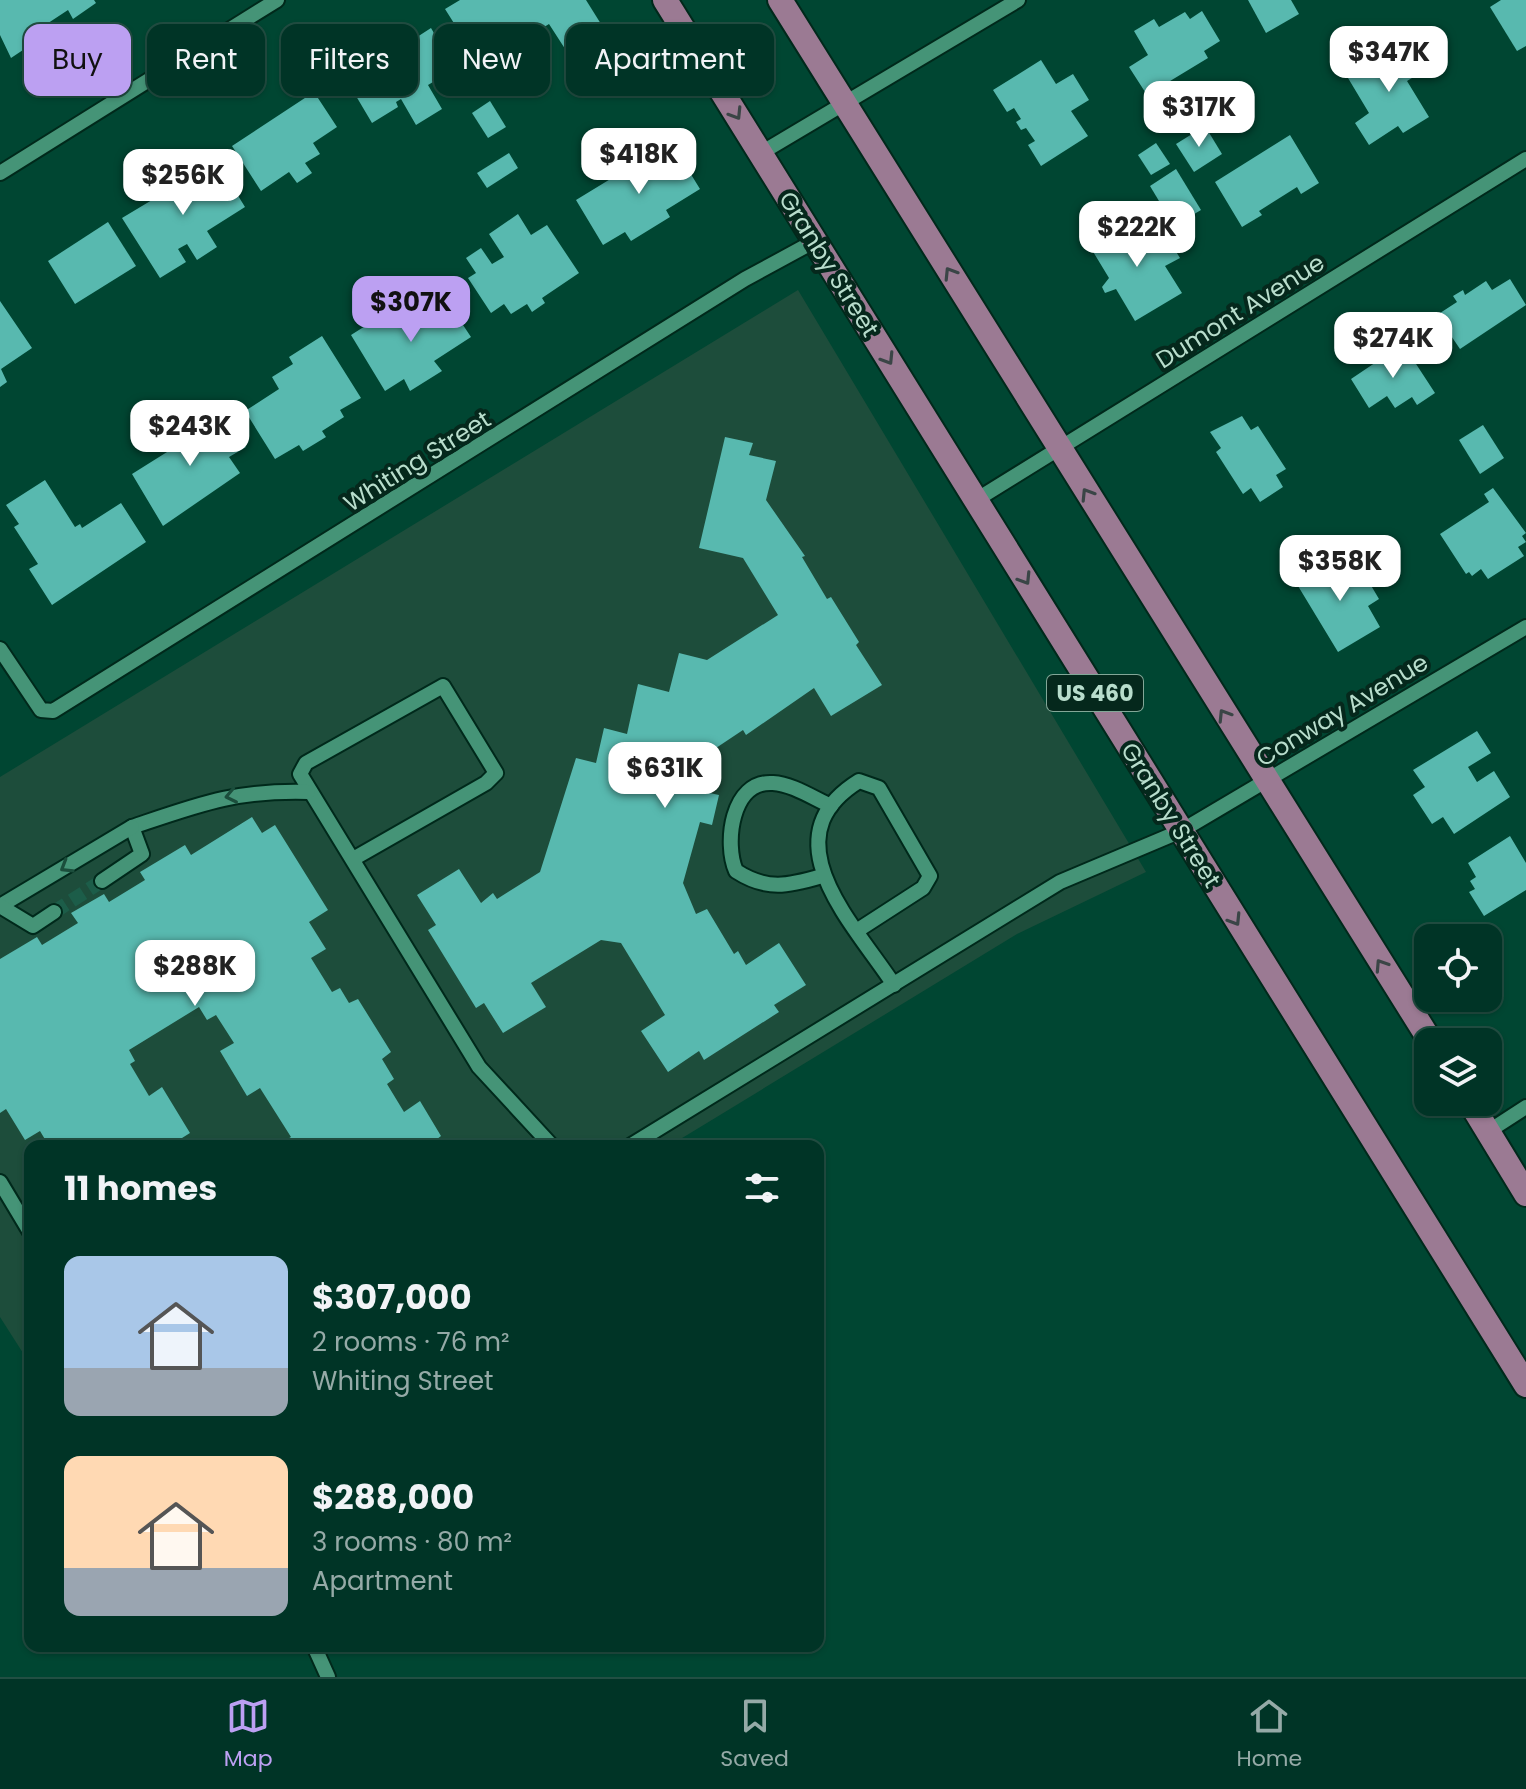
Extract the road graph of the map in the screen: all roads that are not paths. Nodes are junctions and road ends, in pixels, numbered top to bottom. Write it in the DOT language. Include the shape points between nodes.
graph roads {
  1 [pos="277,0"];
  2 [pos="665,0"];
  3 [pos="780,0"];
  4 [pos="1018,0"];
  5 [pos="845,104"];
  6 [pos="761,153"];
  7 [pos="1526,159"];
  8 [pos="0,173"];
  9 [pos="815,241"];
  10 [pos="1060,449"];
  11 [pos="976,500"];
  12 [pos="1526,627"];
  13 [pos="0,649"];
  14 [pos="1266,781"];
  15 [pos="308,792"];
  16 [pos="831,806"];
  17 [pos="132,827"];
  18 [pos="1181,831"];
  19 [pos="353,859"];
  20 [pos="822,876"];
  21 [pos="102,881"];
  22 [pos="0,906"];
  23 [pos="54,912"];
  24 [pos="858,930"];
  25 [pos="894,985"];
  26 [pos="1422,1028"];
  27 [pos="1526,1107"];
  28 [pos="1479,1116"];
  29 [pos="1489,1131"];
  30 [pos="546,1140"];
  31 [pos="640,1140"];
  32 [pos="0,1182"];
  33 [pos="1526,1194"];
  34 [pos="24,1222"];
  35 [pos="1526,1385"];
  36 [pos="317,1652"];
  37 [pos="328,1677"];
  1 -- 8 [label="street"];
  2 -- 6 [label="main road, Granby Street / US 460, one-way"];
  3 -- 5 [label="main road"];
  4 -- 5 [label="street"];
  5 -- 6 [label="street"];
  10 -- 5 [label="main road, one-way"];
  6 -- 9 [label="main road, Granby Street / US 460"];
  7 -- 10 [label="street, Dumont Avenue"];
  9 -- 11 [label="main road, Granby Street / US 460, one-way"];
  9 -- 13 [label="street, Whiting Street" via="745,279 53,711 41,710"];
  10 -- 11 [label="street, Dumont Avenue"];
  14 -- 10 [label="main road, one-way"];
  11 -- 18 [label="main road, Granby Street / US 460, one-way"];
  12 -- 14 [label="street, Conway Avenue"];
  14 -- 18 [label="street, Conway Avenue"];
  26 -- 14 [label="main road, one-way"];
  15 -- 17 [label="street, one-way" via="229,795"];
  15 -- 19 [label="street"];
  15 -- 19 [label="street" via="300,774 306,763 434,688 448,691 496,773"];
  16 -- 20 [label="street" via="818,831 816,854"];
  16 -- 20 [label="street" via="772,783 752,787 739,803 729,845 736,871 767,887"];
  16 -- 24 [label="street" via="859,781 879,788 930,876 923,888"];
  17 -- 21 [label="street" via="142,854"];
  17 -- 22 [label="street, one-way"];
  18 -- 25 [label="street, Conway Avenue" via="1060,882"];
  18 -- 35 [label="main road, Granby Street / US 460, one-way"];
  19 -- 30 [label="street" via="479,1067"];
  20 -- 24 [label="street"];
  22 -- 23 [label="street" via="33,926"];
  24 -- 25 [label="street"];
  25 -- 31 [label="street, Conway Avenue"];
  27 -- 29 [label="street"];
  28 -- 29 [label="main road"];
  29 -- 33 [label="main road"];
  32 -- 34 [label="street"];
  36 -- 37 [label="street"];
}
